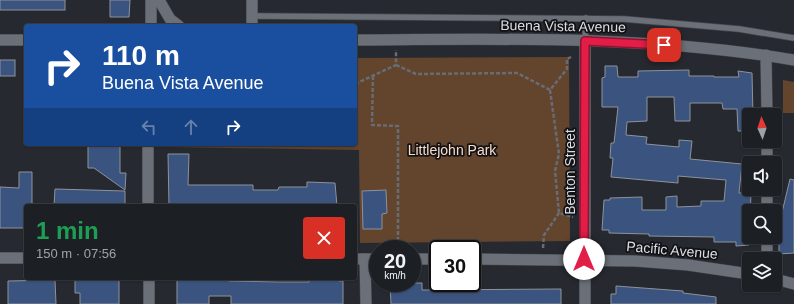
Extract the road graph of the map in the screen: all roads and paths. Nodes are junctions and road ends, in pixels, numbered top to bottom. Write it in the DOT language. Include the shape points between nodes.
graph roads {
  1 [pos="151,0"];
  2 [pos="159,0"];
  3 [pos="252,0"];
  4 [pos="586,18"];
  5 [pos="252,21"];
  6 [pos="151,24"];
  7 [pos="176,24"];
  8 [pos="794,38"];
  9 [pos="0,40"];
  10 [pos="24,40"];
  11 [pos="357,40"];
  12 [pos="396,40"];
  13 [pos="585,41"];
  14 [pos="766,55"];
  15 [pos="571,57"];
  16 [pos="794,60"];
  17 [pos="396,65"];
  18 [pos="373,76"];
  19 [pos="357,83"];
  20 [pos="550,90"];
  21 [pos="766,108"];
  22 [pos="148,146"];
  23 [pos="148,204"];
  24 [pos="559,213"];
  25 [pos="584,219"];
  26 [pos="398,240"];
  27 [pos="0,258"];
  28 [pos="24,258"];
  29 [pos="360,259"];
  30 [pos="481,259"];
  31 [pos="543,259"];
  32 [pos="584,259"];
  33 [pos="742,273"];
  34 [pos="148,280"];
  35 [pos="782,281"];
  36 [pos="794,284"];
  37 [pos="149,304"];
  38 [pos="366,304"];
  39 [pos="585,304"];
  1 -- 6 [label="street"];
  2 -- 7 [label="street" via="170,19"];
  3 -- 5 [label="street"];
  4 -- 5 [label="lane"];
  4 -- 8 [label="lane" via="716,27"];
  4 -- 13 [label="lane"];
  9 -- 10 [label="street"];
  11 -- 12 [label="street, Buena Vista Avenue"];
  12 -- 13 [label="street, Buena Vista Avenue"];
  12 -- 17 [label="path"];
  13 -- 14 [label="street, Buena Vista Avenue" via="653,44"];
  13 -- 25 [label="street, Benton Street"];
  14 -- 16 [label="street, Buena Vista Avenue"];
  14 -- 21 [label="street"];
  15 -- 20 [label="path" via="568,59 567,69"];
  17 -- 18 [label="path"];
  17 -- 20 [label="path" via="416,74 517,73"];
  18 -- 19 [label="path"];
  18 -- 26 [label="path" via="372,125 398,126"];
  20 -- 24 [label="path" via="559,154 555,172"];
  22 -- 23 [label="street"];
  24 -- 25 [label="path"];
  24 -- 31 [label="path" via="544,235"];
  25 -- 32 [label="street, Benton Street"];
  27 -- 28 [label="street"];
  29 -- 38 [label="street"];
  30 -- 31 [label="street, Pacific Avenue"];
  31 -- 32 [label="street, Pacific Avenue"];
  32 -- 33 [label="street, Pacific Avenue" via="688,265"];
  32 -- 39 [label="street, Benton Street"];
  34 -- 37 [label="street"];
  35 -- 36 [label="street"];
}
